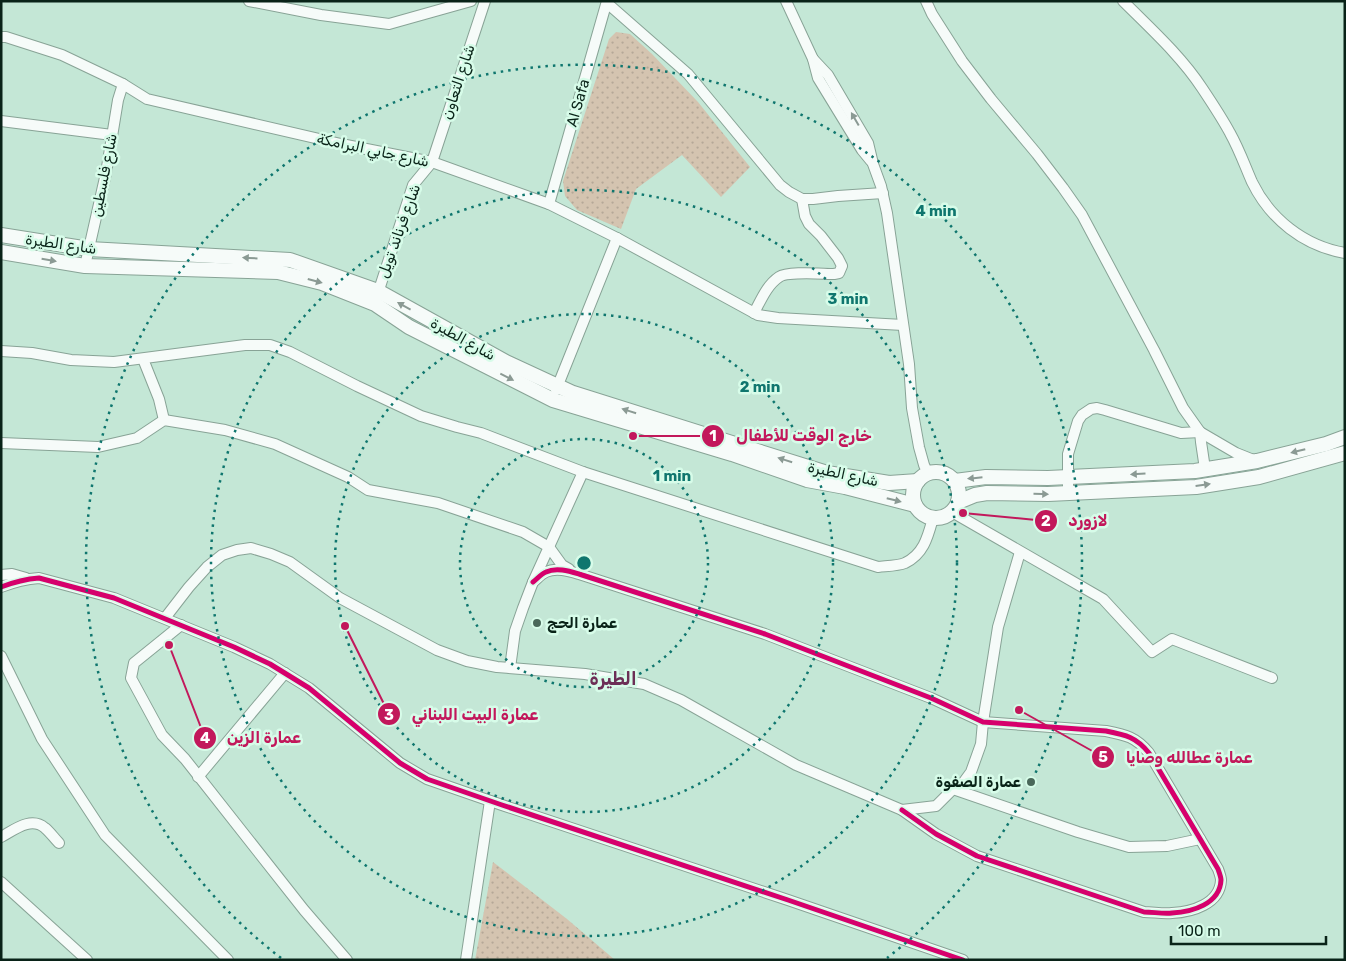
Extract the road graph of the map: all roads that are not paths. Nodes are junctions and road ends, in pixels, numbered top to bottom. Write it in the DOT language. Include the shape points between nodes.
graph roads {
  1 [pos="249,1"];
  2 [pos="471,1"];
  3 [pos="484,1"];
  4 [pos="786,1"];
  5 [pos="926,1"];
  6 [pos="1124,1"];
  7 [pos="607,2"];
  8 [pos="1,37"];
  9 [pos="124,84"];
  10 [pos="1,121"];
  11 [pos="112,135"];
  12 [pos="432,162"];
  13 [pos="883,192"];
  14 [pos="802,199"];
  15 [pos="549,204"];
  16 [pos="1,235"];
  17 [pos="617,238"];
  18 [pos="89,249"];
  19 [pos="1,252"];
  20 [pos="1345,253"];
  21 [pos="85,266"];
  22 [pos="376,298"];
  23 [pos="754,313"];
  24 [pos="903,325"];
  25 [pos="1,351"];
  26 [pos="143,359"];
  27 [pos="558,386"];
  28 [pos="553,400"];
  29 [pos="164,420"];
  30 [pos="1200,432"];
  31 [pos="1345,437"];
  32 [pos="1,443"];
  33 [pos="1345,453"];
  34 [pos="1257,461"];
  35 [pos="1205,469"];
  36 [pos="583,472"];
  37 [pos="923,477"];
  38 [pos="1068,477"];
  39 [pos="954,481"];
  40 [pos="1068,493"];
  41 [pos="915,505"];
  42 [pos="955,507"];
  43 [pos="933,518"];
  44 [pos="549,547"];
  45 [pos="1020,552"];
  46 [pos="579,574"];
  47 [pos="2,575"];
  48 [pos="27,579"];
  49 [pos="533,582"];
  50 [pos="1,587"];
  51 [pos="165,618"];
  52 [pos="180,625"];
  53 [pos="1,656"];
  54 [pos="510,668"];
  55 [pos="285,672"];
  56 [pos="1272,678"];
  57 [pos="983,722"];
  58 [pos="198,777"];
  59 [pos="953,789"];
  60 [pos="490,801"];
  61 [pos="902,810"];
  62 [pos="1,837"];
  63 [pos="1200,838"];
  64 [pos="59,843"];
  65 [pos="1,882"];
  66 [pos="87,960"];
  67 [pos="228,960"];
  68 [pos="347,960"];
  69 [pos="466,960"];
  70 [pos="963,960"];
  1 -- 2 [label="street" via="389,24"];
  3 -- 12 [label="street, شارع التعاون"];
  4 -- 13 [label="street" via="813,59 818,78 873,164"];
  5 -- 30 [label="street" via="962,61 1064,188 1082,216 1183,408"];
  6 -- 20 [label="street" via="1167,44 1202,87 1269,209 1302,238"];
  7 -- 14 [label="street" via="688,74 780,185"];
  7 -- 15 [label="street, Al Safa"];
  8 -- 9 [label="street, شارع جابي البرامكة" via="62,55"];
  9 -- 11 [label="street, شارع فلسطين"];
  9 -- 12 [label="street, شارع جابي البرامكة" via="147,99"];
  10 -- 11 [label="street"];
  11 -- 18 [label="street, شارع فلسطين"];
  12 -- 15 [label="street, شارع جابي البرامكة"];
  12 -- 22 [label="street, شارع فرناند تويل" via="413,185"];
  13 -- 14 [label="street"];
  13 -- 24 [label="street"];
  14 -- 23 [label="street" via="809,224 838,258 841,270 834,274 780,276"];
  15 -- 17 [label="street, شارع جابي البرامكة"];
  16 -- 18 [label="main road, شارع الطيرة"];
  17 -- 23 [label="street, شارع جابي البرامكة"];
  17 -- 27 [label="street"];
  18 -- 21 [label="street, شارع فلسطين"];
  22 -- 18 [label="main road, شارع الطيرة, one-way" via="290,260"];
  19 -- 21 [label="main road, شارع الطيرة, one-way"];
  21 -- 22 [label="main road, شارع الطيرة, one-way" via="278,272"];
  27 -- 22 [label="main road, شارع الطيرة, one-way"];
  22 -- 28 [label="main road, شارع الطيرة, one-way" via="409,327"];
  23 -- 24 [label="street, شارع جابي البرامكة" via="778,318"];
  24 -- 37 [label="street" via="912,408 924,465"];
  25 -- 26 [label="street" via="103,362"];
  26 -- 29 [label="street"];
  26 -- 36 [label="street" via="245,345 270,345 421,416 481,432"];
  27 -- 28 [label="street"];
  37 -- 27 [label="main road, شارع الطيرة, one-way" via="889,483 827,473"];
  28 -- 41 [label="main road, شارع الطيرة, one-way" via="807,480"];
  29 -- 32 [label="street" via="137,438 98,447"];
  29 -- 44 [label="street" via="225,430 275,444 348,477 368,490 438,503 523,532"];
  30 -- 34 [label="street"];
  30 -- 35 [label="street"];
  30 -- 38 [label="street" via="1180,433 1105,410 1091,409 1078,421 1068,454"];
  31 -- 34 [label="main road, one-way"];
  40 -- 33 [label="main road, one-way" via="1196,486 1259,477"];
  34 -- 35 [label="main road"];
  35 -- 38 [label="main road, one-way"];
  36 -- 43 [label="street" via="878,567 904,563 918,553 925,544"];
  36 -- 44 [label="street"];
  37 -- 39 [label="main road" via="934,472 944,473"];
  37 -- 41 [label="main road" via="914,488"];
  38 -- 39 [label="main road, one-way" via="986,477"];
  38 -- 40 [label="street"];
  39 -- 42 [label="main road" via="960,493"];
  42 -- 40 [label="main road, one-way" via="987,493"];
  41 -- 43 [label="main road" via="921,513"];
  42 -- 43 [label="main road" via="947,516"];
  42 -- 45 [label="street"];
  44 -- 46 [label="street" via="562,565"];
  44 -- 49 [label="street"];
  45 -- 56 [label="street" via="1103,599 1152,652 1172,639"];
  45 -- 57 [label="street" via="998,628"];
  46 -- 49 [label="street" via="556,570 546,572"];
  46 -- 57 [label="street" via="766,634 931,698"];
  47 -- 48 [label="street" via="12,574"];
  48 -- 50 [label="street"];
  48 -- 51 [label="street" via="39,578 114,598"];
  49 -- 54 [label="street" via="515,631"];
  51 -- 52 [label="street"];
  51 -- 54 [label="street" via="207,567 222,555 251,548 290,562 340,598 437,650 468,661"];
  52 -- 55 [label="street"];
  52 -- 58 [label="street" via="134,663 131,678 162,735"];
  53 -- 67 [label="street" via="42,739 105,835"];
  54 -- 61 [label="street" via="585,674 644,684 681,700 796,765"];
  55 -- 58 [label="street"];
  55 -- 60 [label="street" via="400,763 427,779"];
  57 -- 59 [label="street" via="981,744 971,772 963,783"];
  57 -- 63 [label="street" via="1106,731 1134,738 1149,753"];
  58 -- 68 [label="street"];
  59 -- 61 [label="street" via="936,806"];
  59 -- 63 [label="street" via="1129,846 1167,846"];
  60 -- 69 [label="street"];
  60 -- 70 [label="street"];
  61 -- 63 [label="street" via="936,834 977,856 1144,912 1190,910 1206,905 1214,898 1221,880"];
  62 -- 64 [label="street" via="24,824 39,824"];
  65 -- 66 [label="street"];
}
